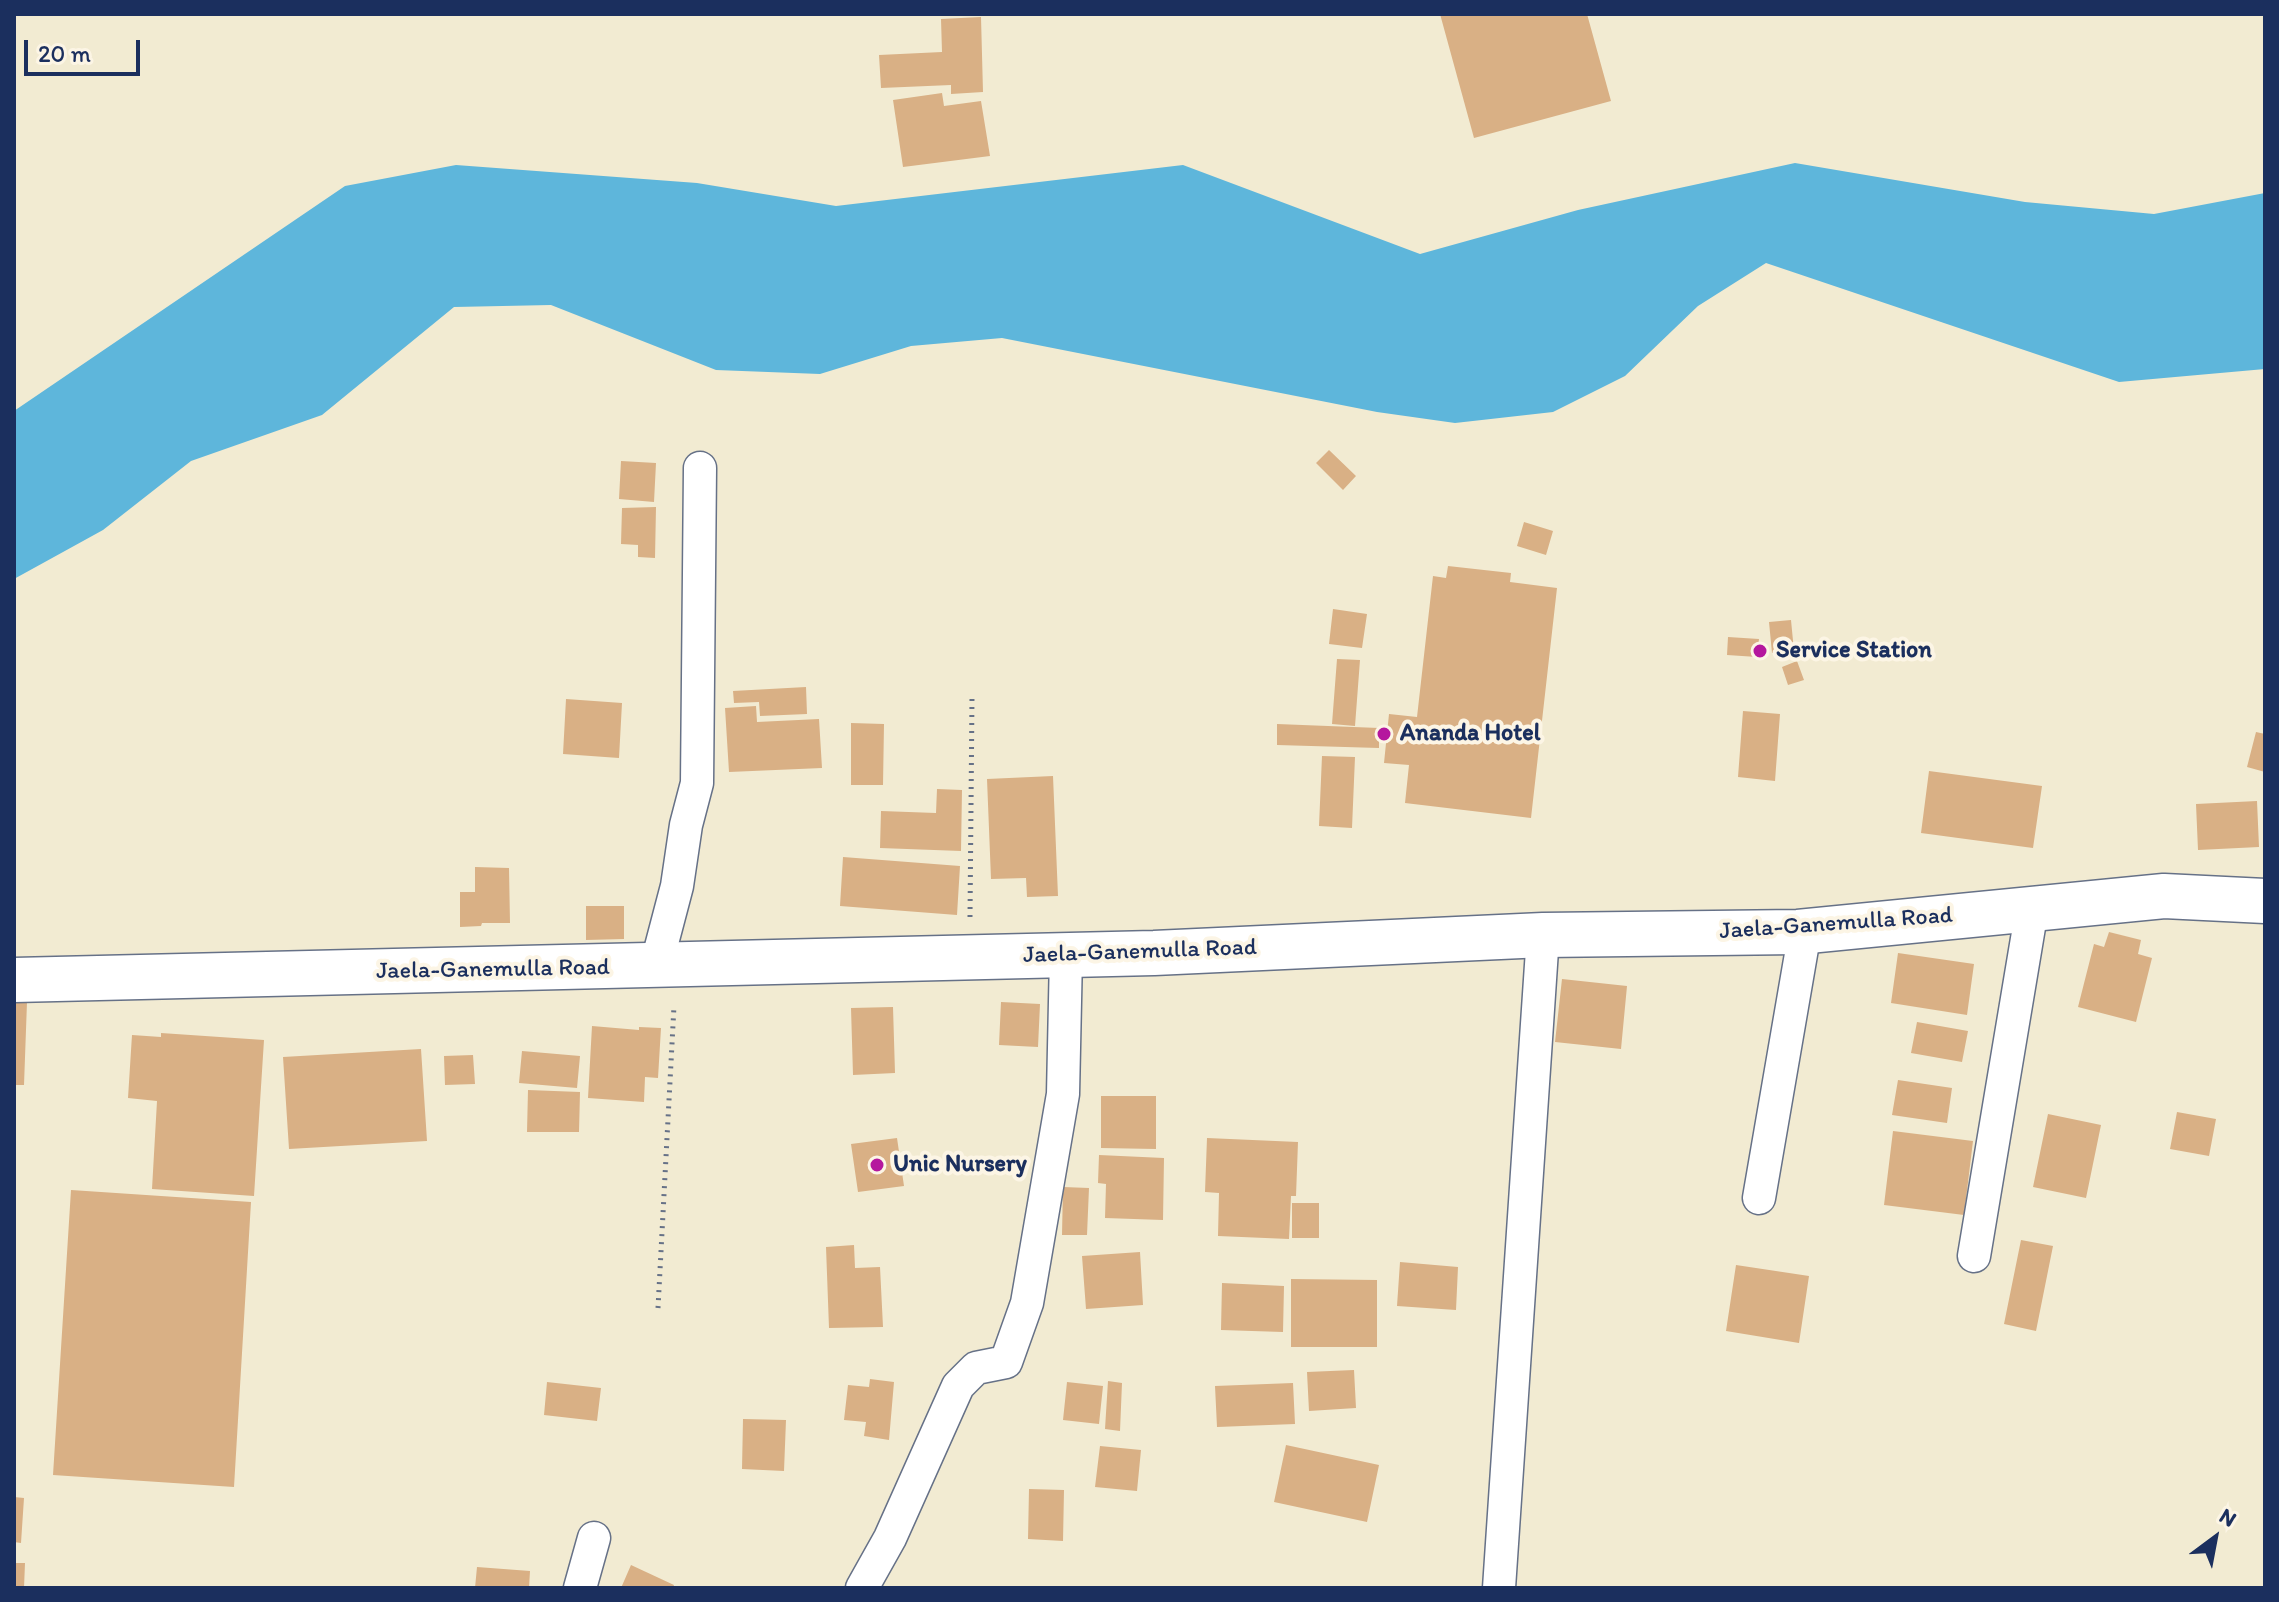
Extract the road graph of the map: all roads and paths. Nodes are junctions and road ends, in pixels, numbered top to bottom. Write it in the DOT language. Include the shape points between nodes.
graph roads {
  1 [pos="700,468"];
  2 [pos="972,697"];
  3 [pos="2265,901"];
  4 [pos="2032,909"];
  5 [pos="1805,931"];
  6 [pos="1543,935"];
  7 [pos="1066,955"];
  8 [pos="969,958"];
  9 [pos="666,966"];
  10 [pos="14,980"];
  11 [pos="1759,1198"];
  12 [pos="1974,1256"];
  13 [pos="658,1308"];
  14 [pos="594,1538"];
  15 [pos="580,1588"];
  16 [pos="862,1588"];
  17 [pos="1499,1588"];
  1 -- 9 [label="street" via="697,783"];
  2 -- 8 [label="path"];
  3 -- 4 [label="main road, Jaela-Ganemulla Road" via="2164,896"];
  4 -- 5 [label="main road, Jaela-Ganemulla Road"];
  4 -- 12 [label="street"];
  5 -- 6 [label="main road, Jaela-Ganemulla Road"];
  5 -- 11 [label="street"];
  6 -- 7 [label="main road, Jaela-Ganemulla Road"];
  6 -- 17 [label="street"];
  7 -- 8 [label="main road, Jaela-Ganemulla Road"];
  7 -- 16 [label="street" via="1063,1094 1027,1303 1006,1362 976,1368 958,1386"];
  8 -- 9 [label="main road, Jaela-Ganemulla Road"];
  9 -- 10 [label="main road, Jaela-Ganemulla Road"];
  9 -- 13 [label="path"];
  14 -- 15 [label="street"];
}
